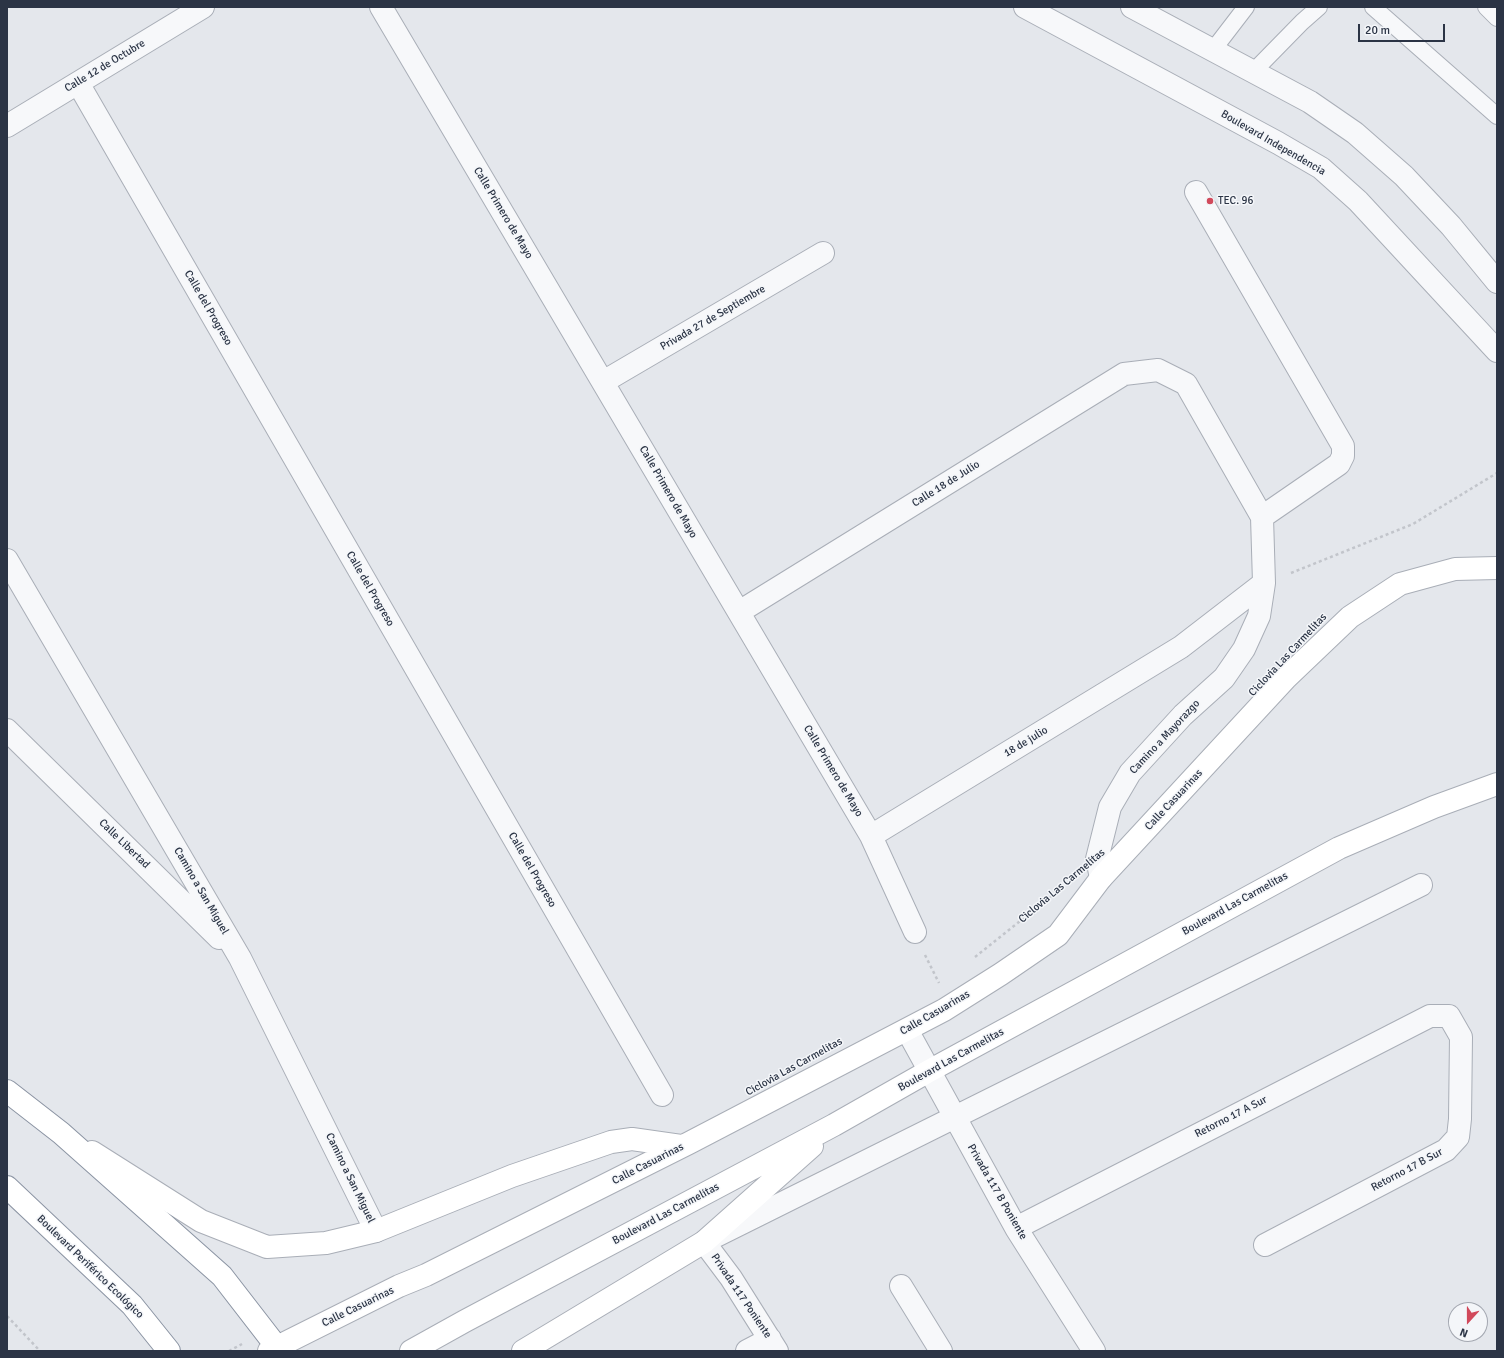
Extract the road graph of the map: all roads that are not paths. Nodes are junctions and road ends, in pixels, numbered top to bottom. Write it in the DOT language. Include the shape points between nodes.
graph roads {
  1 [pos="203,7"];
  2 [pos="381,7"];
  3 [pos="1024,7"];
  4 [pos="1132,7"];
  5 [pos="1246,7"];
  6 [pos="1319,7"];
  7 [pos="1373,7"];
  8 [pos="1486,7"];
  9 [pos="1497,18"];
  10 [pos="1213,50"];
  11 [pos="1253,72"];
  12 [pos="78,82"];
  13 [pos="1497,116"];
  14 [pos="7,126"];
  15 [pos="1196,192"];
  16 [pos="823,253"];
  17 [pos="1497,282"];
  18 [pos="1497,351"];
  19 [pos="1158,370"];
  20 [pos="603,382"];
  21 [pos="1262,517"];
  22 [pos="7,560"];
  23 [pos="1497,568"];
  24 [pos="1264,584"];
  25 [pos="739,612"];
  26 [pos="7,730"];
  27 [pos="1497,784"];
  28 [pos="871,836"];
  29 [pos="1101,878"];
  30 [pos="1421,886"];
  31 [pos="915,932"];
  32 [pos="240,958"];
  33 [pos="1449,1016"];
  34 [pos="907,1030"];
  35 [pos="929,1071"];
  36 [pos="7,1091"];
  37 [pos="662,1095"];
  38 [pos="955,1118"];
  39 [pos="834,1125"];
  40 [pos="61,1133"];
  41 [pos="681,1146"];
  42 [pos="7,1187"];
  43 [pos="1016,1228"];
  44 [pos="376,1231"];
  45 [pos="704,1242"];
  46 [pos="1265,1245"];
  47 [pos="901,1286"];
  48 [pos="773,1345"];
  49 [pos="276,1350"];
  50 [pos="169,1351"];
  51 [pos="411,1351"];
  52 [pos="523,1351"];
  53 [pos="747,1351"];
  54 [pos="941,1351"];
  55 [pos="1094,1351"];
  1 -- 12 [label="street, Calle 12 de Octubre"];
  2 -- 20 [label="street, Calle Primero de Mayo"];
  3 -- 18 [label="street, Boulevard Independencia" via="1321,168 1358,201"];
  4 -- 10 [label="street"];
  5 -- 10 [label="lane"];
  6 -- 11 [label="lane"];
  7 -- 13 [label="lane"];
  8 -- 9 [label="lane"];
  10 -- 11 [label="street"];
  11 -- 17 [label="street" via="1310,102 1355,133 1404,176 1451,226"];
  12 -- 14 [label="street, Calle 12 de Octubre"];
  12 -- 37 [label="street, Calle del Progreso"];
  15 -- 21 [label="street" via="1343,446 1343,456 1339,464"];
  16 -- 20 [label="street, Privada 27 de Septiembre"];
  19 -- 21 [label="street, Camino a Mayorazgo" via="1186,384"];
  19 -- 25 [label="street, Calle 18 de Julio" via="1124,374"];
  20 -- 25 [label="street, Calle Primero de Mayo"];
  21 -- 24 [label="street, Camino a Mayorazgo"];
  22 -- 32 [label="street, Camino a San Miguel"];
  23 -- 29 [label="main road, Calle Casuarinas" via="1454,569 1400,584 1350,617 1286,678"];
  24 -- 28 [label="street, 18 de julio" via="1181,647"];
  24 -- 29 [label="street, Camino a Mayorazgo" via="1259,616 1244,649 1224,678 1183,715 1130,773 1110,807 1097,860"];
  25 -- 28 [label="street, Calle Primero de Mayo"];
  26 -- 32 [label="street, Calle Libertad"];
  27 -- 35 [label="main road, Boulevard Las Carmelitas" via="1434,807 1339,848"];
  28 -- 31 [label="street, Calle Primero de Mayo"];
  29 -- 34 [label="main road, Calle Casuarinas" via="1058,936 963,998"];
  30 -- 38 [label="street"];
  32 -- 44 [label="street, Camino a San Miguel"];
  33 -- 43 [label="street, Retorno 17 A Sur" via="1430,1016"];
  33 -- 46 [label="street, Retorno 17 B Sur" via="1461,1037 1458,1137 1446,1150"];
  34 -- 35 [label="street, Privada 117 B Poniente"];
  34 -- 41 [label="main road, Calle Casuarinas"];
  35 -- 38 [label="street, Privada 117 B Poniente"];
  35 -- 39 [label="main road, Boulevard Las Carmelitas"];
  36 -- 40 [label="main road"];
  38 -- 43 [label="street, Privada 117 B Poniente"];
  38 -- 45 [label="street"];
  39 -- 45 [label="main road"];
  39 -- 51 [label="main road, Boulevard Las Carmelitas"];
  40 -- 44 [label="main road" via="201,1221 268,1247 326,1243"];
  40 -- 49 [label="main road" via="222,1276"];
  41 -- 44 [label="main road" via="632,1139 611,1142 512,1176"];
  41 -- 49 [label="main road, Calle Casuarinas"];
  42 -- 50 [label="main road, Boulevard Periférico Ecológico" via="132,1305"];
  43 -- 55 [label="street, Privada 117 B Poniente"];
  45 -- 48 [label="street, Privada 117 Poniente" via="731,1278"];
  45 -- 52 [label="main road"];
  47 -- 54 [label="street"];
  48 -- 53 [label="street"];
}
